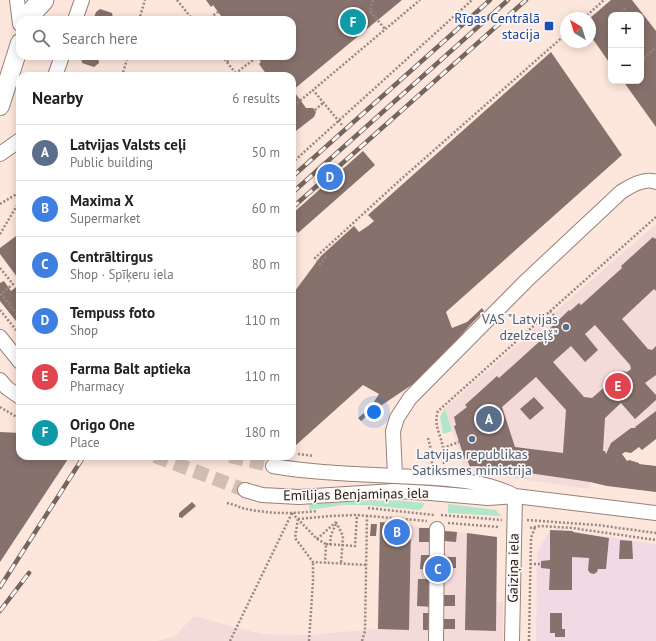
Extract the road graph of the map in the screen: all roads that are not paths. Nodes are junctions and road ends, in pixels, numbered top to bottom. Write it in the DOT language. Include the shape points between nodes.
graph roads {
  1 [pos="82,0"];
  2 [pos="76,16"];
  3 [pos="16,56"];
  4 [pos="61,60"];
  5 [pos="56,72"];
  6 [pos="0,106"];
  7 [pos="16,143"];
  8 [pos="0,154"];
  9 [pos="656,182"];
  10 [pos="0,337"];
  11 [pos="16,357"];
  12 [pos="0,380"];
  13 [pos="0,394"];
  14 [pos="16,394"];
  15 [pos="16,399"];
  16 [pos="273,466"];
  17 [pos="395,476"];
  18 [pos="245,490"];
  19 [pos="515,496"];
  20 [pos="656,513"];
  21 [pos="438,522"];
  22 [pos="436,641"];
  23 [pos="512,641"];
  1 -- 2 [label="street"];
  3 -- 6 [label="main road"];
  4 -- 5 [label="street"];
  7 -- 8 [label="street"];
  9 -- 17 [label="street" via="651,179 632,185 621,192 526,281 410,398 397,418 393,431"];
  10 -- 11 [label="street"];
  12 -- 14 [label="street"];
  13 -- 15 [label="street"];
  16 -- 17 [label="street, Emīlijas Benjamiņas iela" via="307,471"];
  17 -- 19 [label="street, Emīlijas Benjamiņas iela" via="488,485"];
  18 -- 19 [label="street, Emīlijas Benjamiņas iela" via="262,495 299,497 394,492 488,498"];
  19 -- 20 [label="street, Emīlijas Benjamiņas iela"];
  19 -- 23 [label="street, Gaiziņa iela"];
  21 -- 22 [label="street"];
}
